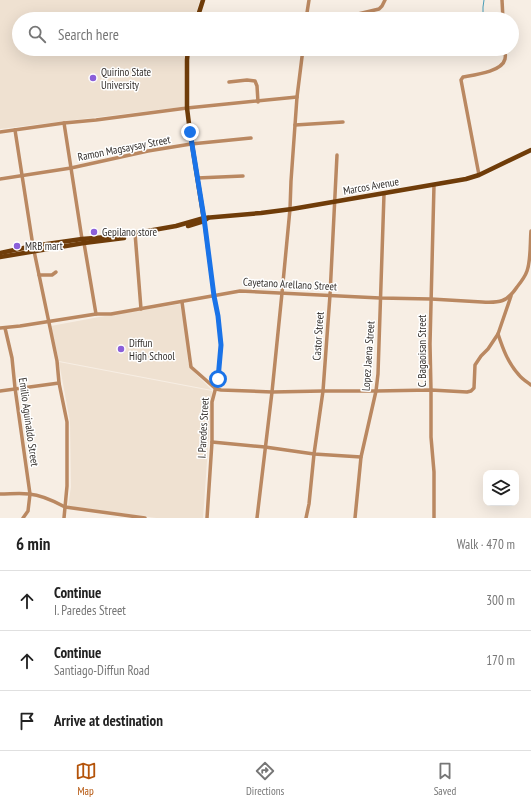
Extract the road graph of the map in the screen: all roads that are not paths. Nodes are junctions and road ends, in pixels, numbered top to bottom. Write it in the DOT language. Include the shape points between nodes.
graph roads {
  1 [pos="202,0"];
  2 [pos="309,0"];
  3 [pos="385,0"];
  4 [pos="502,0"];
  5 [pos="199,12"];
  6 [pos="307,12"];
  7 [pos="366,12"];
  8 [pos="503,12"];
  9 [pos="187,56"];
  10 [pos="301,56"];
  11 [pos="505,56"];
  12 [pos="229,82"];
  13 [pos="297,98"];
  14 [pos="258,102"];
  15 [pos="188,108"];
  16 [pos="343,122"];
  17 [pos="64,123"];
  18 [pos="295,125"];
  19 [pos="15,130"];
  20 [pos="0,132"];
  21 [pos="252,138"];
  22 [pos="191,144"];
  23 [pos="531,150"];
  24 [pos="337,155"];
  25 [pos="71,168"];
  26 [pos="478,175"];
  27 [pos="22,176"];
  28 [pos="243,176"];
  29 [pos="197,178"];
  30 [pos="0,179"];
  31 [pos="434,185"];
  32 [pos="384,194"];
  33 [pos="335,202"];
  34 [pos="290,209"];
  35 [pos="205,219"];
  36 [pos="531,231"];
  37 [pos="135,235"];
  38 [pos="531,236"];
  39 [pos="83,241"];
  40 [pos="34,248"];
  41 [pos="0,253"];
  42 [pos="0,257"];
  43 [pos="56,272"];
  44 [pos="39,275"];
  45 [pos="282,293"];
  46 [pos="330,295"];
  47 [pos="214,296"];
  48 [pos="511,296"];
  49 [pos="380,298"];
  50 [pos="431,299"];
  51 [pos="182,302"];
  52 [pos="141,309"];
  53 [pos="96,314"];
  54 [pos="49,322"];
  55 [pos="0,328"];
  56 [pos="5,328"];
  57 [pos="498,334"];
  58 [pos="59,383"];
  59 [pos="531,385"];
  60 [pos="14,388"];
  61 [pos="216,389"];
  62 [pos="431,390"];
  63 [pos="0,391"];
  64 [pos="323,391"];
  65 [pos="376,391"];
  66 [pos="272,392"];
  67 [pos="212,442"];
  68 [pos="265,447"];
  69 [pos="314,454"];
  70 [pos="361,457"];
  71 [pos="0,494"];
  72 [pos="30,494"];
  73 [pos="65,507"];
  74 [pos="112,516"];
  75 [pos="23,518"];
  76 [pos="64,518"];
  77 [pos="145,518"];
  78 [pos="207,518"];
  79 [pos="257,518"];
  80 [pos="306,518"];
  81 [pos="354,518"];
  82 [pos="434,518"];
  1 -- 5 [label="main road"];
  2 -- 6 [label="street"];
  3 -- 7 [label="street" via="379,9"];
  4 -- 8 [label="street"];
  9 -- 15 [label="main road"];
  10 -- 13 [label="street"];
  11 -- 26 [label="street" via="503,63 491,71 463,77 461,80"];
  12 -- 14 [label="street" via="255,81"];
  13 -- 14 [label="street"];
  13 -- 18 [label="street"];
  14 -- 15 [label="street"];
  15 -- 17 [label="street"];
  15 -- 22 [label="main road"];
  16 -- 18 [label="street"];
  17 -- 19 [label="street"];
  17 -- 25 [label="street"];
  18 -- 34 [label="street"];
  19 -- 20 [label="street"];
  19 -- 27 [label="street"];
  21 -- 22 [label="street, Ramon Magsaysay Street"];
  22 -- 25 [label="street, Ramon Magsaysay Street"];
  22 -- 29 [label="main road"];
  23 -- 26 [label="main road, Marcos Avenue"];
  24 -- 33 [label="street, Castor Street"];
  25 -- 27 [label="street, Ramon Magsaysay Street"];
  25 -- 39 [label="street"];
  26 -- 31 [label="main road, Marcos Avenue"];
  27 -- 30 [label="street, Ramon Magsaysay Street"];
  27 -- 40 [label="street"];
  28 -- 29 [label="street"];
  29 -- 35 [label="main road"];
  31 -- 32 [label="main road, Marcos Avenue"];
  31 -- 50 [label="street, C. Bagaoisan Street"];
  32 -- 33 [label="main road, Marcos Avenue"];
  32 -- 49 [label="street, Lopez Jaena Street"];
  33 -- 34 [label="main road, Marcos Avenue"];
  33 -- 46 [label="street, Castor Street"];
  34 -- 35 [label="main road, Marcos Avenue"];
  34 -- 45 [label="street"];
  35 -- 37 [label="main road, Marcos Avenue"];
  35 -- 47 [label="street, I. Paredes Street"];
  36 -- 38 [label="street"];
  37 -- 39 [label="main road, Marcos Avenue"];
  37 -- 52 [label="street"];
  38 -- 48 [label="street" via="527,272"];
  39 -- 40 [label="main road, Marcos Avenue"];
  39 -- 53 [label="street"];
  40 -- 41 [label="main road, Marcos Avenue"];
  40 -- 42 [label="main road, Marcos Avenue"];
  40 -- 44 [label="street"];
  43 -- 44 [label="street" via="52,275"];
  44 -- 54 [label="street"];
  45 -- 46 [label="street, Cayetano Arellano Street"];
  45 -- 47 [label="street, Cayetano Arellano Street" via="240,291"];
  45 -- 66 [label="street"];
  46 -- 49 [label="street, Cayetano Arellano Street"];
  46 -- 64 [label="street, Castor Street"];
  47 -- 51 [label="street, Cayetano Arellano Street"];
  47 -- 61 [label="street, I. Paredes Street" via="221,345"];
  48 -- 50 [label="street, Cayetano Arellano Street" via="490,303"];
  48 -- 57 [label="street"];
  49 -- 50 [label="street, Cayetano Arellano Street"];
  49 -- 65 [label="street, Lopez Jaena Street"];
  50 -- 62 [label="street, C. Bagaoisan Street"];
  51 -- 52 [label="street, Cayetano Arellano Street"];
  51 -- 61 [label="street" via="192,367"];
  52 -- 53 [label="street, Cayetano Arellano Street"];
  53 -- 54 [label="street, Cayetano Arellano Street"];
  54 -- 56 [label="street, Cayetano Arellano Street"];
  54 -- 58 [label="street"];
  55 -- 56 [label="street, Cayetano Arellano Street"];
  56 -- 60 [label="street, Emilio Aguinaldo Street" via="12,358"];
  57 -- 59 [label="street" via="511,364"];
  57 -- 62 [label="street" via="475,365 474,388 471,391"];
  58 -- 60 [label="street"];
  58 -- 73 [label="street" via="67,422"];
  60 -- 63 [label="street"];
  60 -- 72 [label="street, Emilio Aguinaldo Street"];
  61 -- 66 [label="street"];
  61 -- 67 [label="street, I. Paredes Street" via="212,402"];
  62 -- 65 [label="street"];
  62 -- 82 [label="street, C. Bagaoisan Street"];
  64 -- 65 [label="street"];
  64 -- 66 [label="street"];
  64 -- 69 [label="street, Castor Street"];
  65 -- 70 [label="street, Lopez Jaena Street"];
  66 -- 68 [label="street"];
  67 -- 68 [label="street"];
  67 -- 78 [label="street, I. Paredes Street"];
  68 -- 69 [label="street"];
  68 -- 79 [label="street"];
  69 -- 70 [label="street"];
  69 -- 80 [label="street, Castor Street"];
  70 -- 81 [label="street, Lopez Jaena Street"];
  71 -- 72 [label="street"];
  72 -- 73 [label="street" via="42,496"];
  72 -- 75 [label="street, Emilio Aguinaldo Street" via="28,511"];
  73 -- 74 [label="street"];
  73 -- 76 [label="street"];
  74 -- 77 [label="street"];
}
